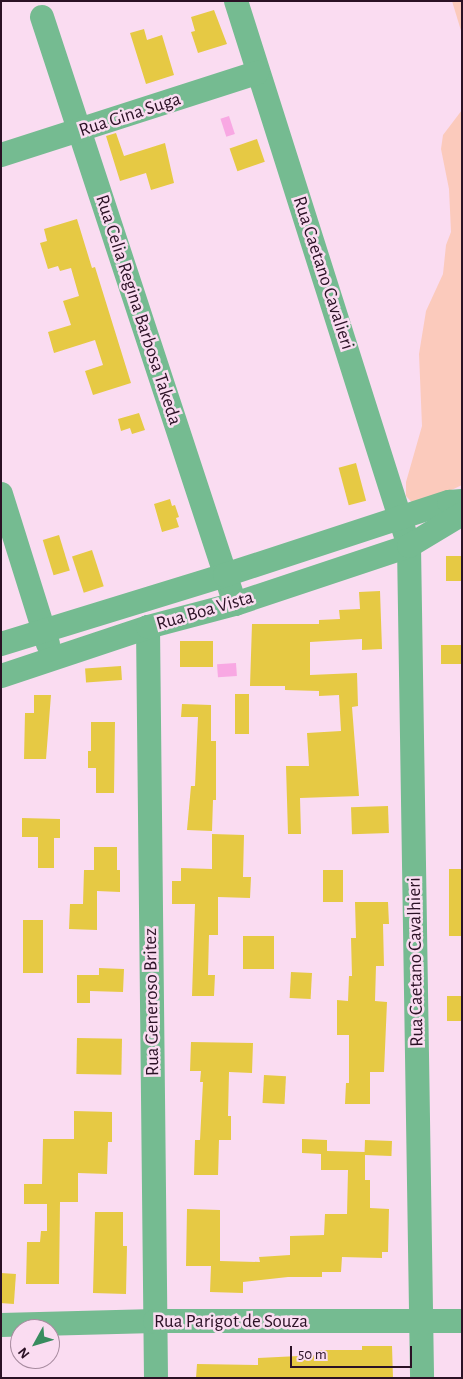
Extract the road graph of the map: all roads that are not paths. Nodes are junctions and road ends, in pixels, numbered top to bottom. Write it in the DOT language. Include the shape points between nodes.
graph roads {
  1 [pos="236,1"];
  2 [pos="42,17"];
  3 [pos="257,73"];
  4 [pos="79,132"];
  5 [pos="1,156"];
  6 [pos="1,494"];
  7 [pos="462,501"];
  8 [pos="462,514"];
  9 [pos="402,517"];
  10 [pos="409,546"];
  11 [pos="225,575"];
  12 [pos="235,604"];
  13 [pos="148,627"];
  14 [pos="44,630"];
  15 [pos="1,644"];
  16 [pos="52,657"];
  17 [pos="1,676"];
  18 [pos="155,1321"];
  19 [pos="462,1321"];
  20 [pos="422,1322"];
  21 [pos="1,1325"];
  22 [pos="156,1378"];
  23 [pos="422,1378"];
  1 -- 3 [label="street, Rua Caetano Cavalieri"];
  2 -- 4 [label="street, Rua Celia Regina Barbosa Takeda"];
  3 -- 4 [label="street, Rua Gina Suga"];
  3 -- 9 [label="street, Rua Caetano Cavalieri"];
  4 -- 5 [label="street, Rua Gina Suga"];
  4 -- 11 [label="street, Rua Celia Regina Barbosa Takeda"];
  6 -- 14 [label="street"];
  7 -- 9 [label="street, Rua Boa Vista"];
  8 -- 10 [label="street, Rua Boa Vista"];
  9 -- 10 [label="street, Rua Caetano Cavalieri"];
  9 -- 11 [label="street, Rua Boa Vista"];
  10 -- 12 [label="street, Rua Boa Vista"];
  10 -- 20 [label="street, Rua Caetano Cavalhieri"];
  11 -- 12 [label="street, Rua Celia Regina Barbosa Takeda"];
  11 -- 14 [label="street, Rua Boa Vista"];
  12 -- 13 [label="street, Rua Boa Vista"];
  13 -- 16 [label="street, Rua Boa Vista"];
  13 -- 18 [label="street, Rua Generoso Britez"];
  14 -- 15 [label="street, Rua Boa Vista"];
  14 -- 16 [label="street"];
  16 -- 17 [label="street, Rua Boa Vista"];
  18 -- 20 [label="street, Rua Parigot de Souza"];
  18 -- 21 [label="street, Rua Parigot de Souza"];
  18 -- 22 [label="street, Rua Generoso Britez"];
  19 -- 20 [label="street, Rua Parigot de Souza"];
  20 -- 23 [label="street, Rua Caetano Cavalhieri"];
}
